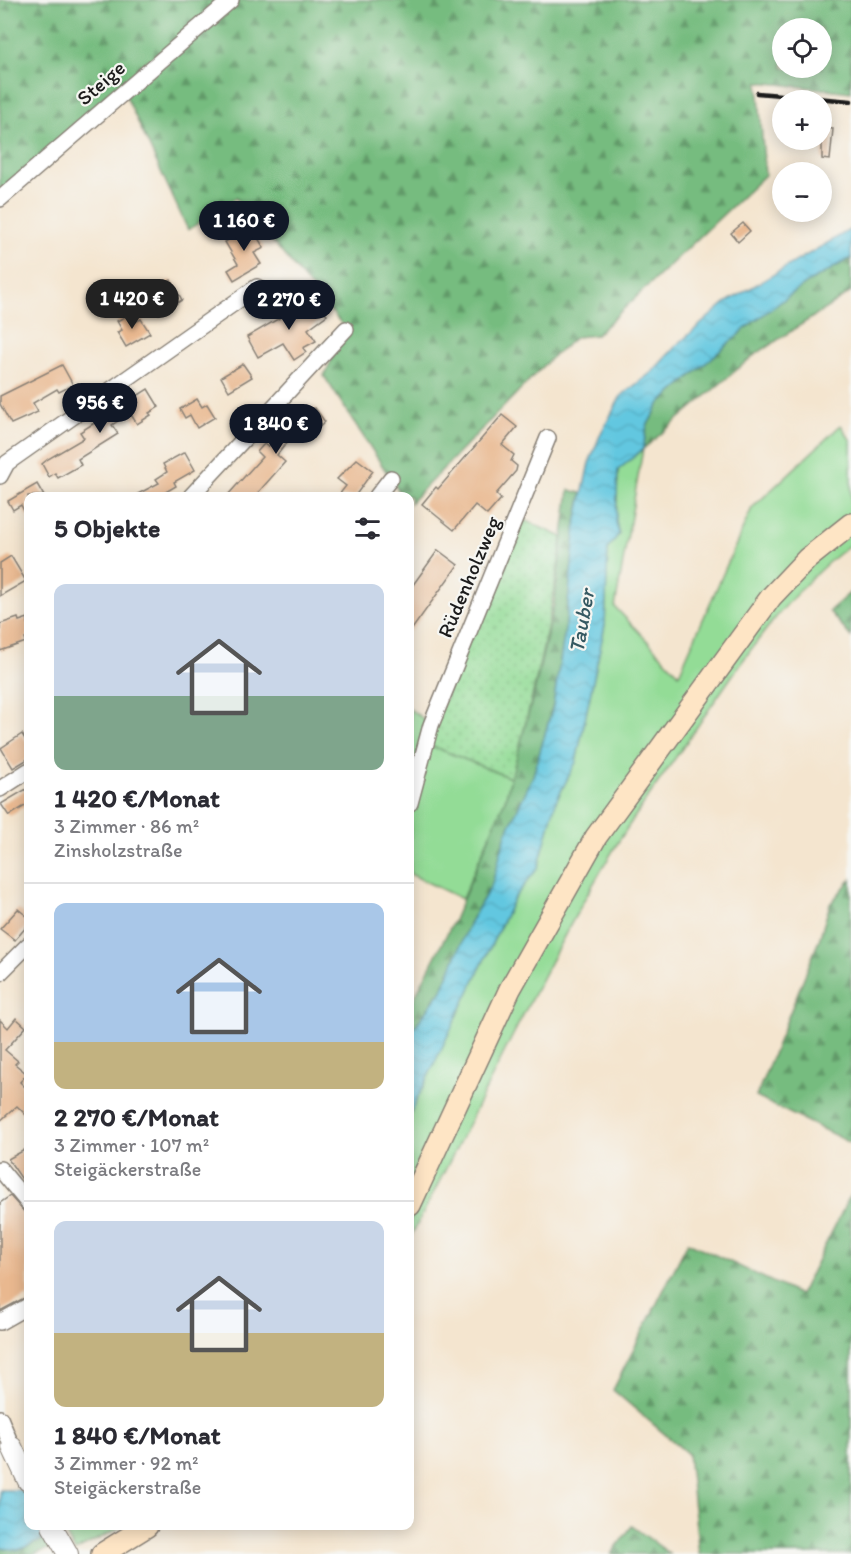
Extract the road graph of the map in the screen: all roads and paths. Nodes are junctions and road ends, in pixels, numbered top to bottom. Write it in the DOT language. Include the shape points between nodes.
graph roads {
  1 [pos="231,0"];
  2 [pos="0,199"];
  3 [pos="257,286"];
  4 [pos="346,329"];
  5 [pos="548,438"];
  6 [pos="0,476"];
  7 [pos="391,478"];
  8 [pos="195,492"];
  9 [pos="379,492"];
  10 [pos="851,524"];
  11 [pos="24,774"];
  12 [pos="414,788"];
  13 [pos="0,789"];
  14 [pos="24,949"];
  15 [pos="0,973"];
  16 [pos="0,1169"];
  17 [pos="414,1196"];
  18 [pos="24,1198"];
  19 [pos="24,1308"];
  20 [pos="0,1322"];
  21 [pos="0,1418"];
  22 [pos="12,1447"];
  23 [pos="24,1472"];
  24 [pos="54,1530"];
  25 [pos="141,1530"];
  26 [pos="68,1554"];
  27 [pos="102,1554"];
  1 -- 2 [label="street, Steige"];
  3 -- 6 [label="street" via="7,463"];
  4 -- 8 [label="street"];
  5 -- 12 [label="street, Rüdenholzweg" via="431,725"];
  7 -- 9 [label="street"];
  10 -- 17 [label="main road" via="807,559 771,597 596,837 510,989"];
  11 -- 13 [label="street"];
  14 -- 15 [label="street"];
  16 -- 18 [label="street"];
  19 -- 20 [label="street"];
  21 -- 22 [label="street"];
  22 -- 23 [label="street"];
  24 -- 26 [label="street"];
  25 -- 27 [label="main road"];
}
